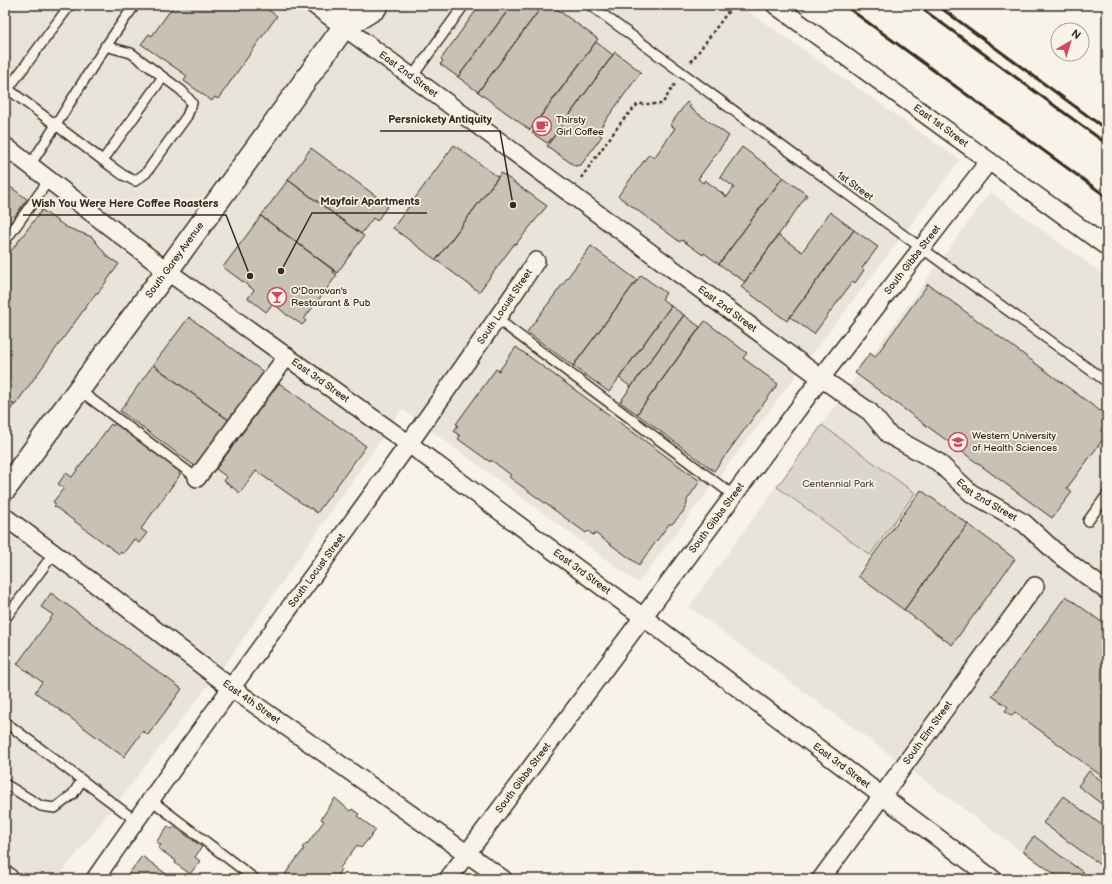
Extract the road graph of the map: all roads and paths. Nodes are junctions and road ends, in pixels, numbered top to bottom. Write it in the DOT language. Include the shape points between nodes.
graph roads {
  1 [pos="70,5"];
  2 [pos="135,5"];
  3 [pos="314,5"];
  4 [pos="346,5"];
  5 [pos="377,5"];
  6 [pos="464,5"];
  7 [pos="590,5"];
  8 [pos="733,5"];
  9 [pos="775,5"];
  10 [pos="344,27"];
  11 [pos="105,46"];
  12 [pos="683,73"];
  13 [pos="163,77"];
  14 [pos="412,77"];
  15 [pos="57,126"];
  16 [pos="5,146"];
  17 [pos="103,160"];
  18 [pos="989,161"];
  19 [pos="30,165"];
  20 [pos="580,178"];
  21 [pos="49,180"];
  22 [pos="5,241"];
  23 [pos="1107,247"];
  24 [pos="921,248"];
  25 [pos="536,261"];
  26 [pos="167,271"];
  27 [pos="497,319"];
  28 [pos="287,356"];
  29 [pos="821,378"];
  30 [pos="1107,382"];
  31 [pos="79,390"];
  32 [pos="409,444"];
  33 [pos="197,478"];
  34 [pos="5,489"];
  35 [pos="733,495"];
  36 [pos="1107,495"];
  37 [pos="5,517"];
  38 [pos="1088,521"];
  39 [pos="54,553"];
  40 [pos="1036,586"];
  41 [pos="1107,591"];
  42 [pos="643,617"];
  43 [pos="5,619"];
  44 [pos="230,687"];
  45 [pos="5,722"];
  46 [pos="82,780"];
  47 [pos="5,784"];
  48 [pos="882,796"];
  49 [pos="151,800"];
  50 [pos="135,820"];
  51 [pos="467,853"];
  52 [pos="95,879"];
  53 [pos="255,879"];
  54 [pos="448,879"];
  55 [pos="503,879"];
  56 [pos="821,879"];
  57 [pos="993,879"];
  1 -- 15 [label="lane" via="8,89"];
  2 -- 11 [label="lane"];
  3 -- 10 [label="street, East 2nd Street"];
  4 -- 10 [label="main road"];
  5 -- 10 [label="main road"];
  6 -- 14 [label="lane"];
  7 -- 12 [label="lane, 1st Street"];
  8 -- 12 [label="path"];
  9 -- 18 [label="street, East 1st Street"];
  10 -- 14 [label="street, East 2nd Street"];
  10 -- 26 [label="main road, South Garey Avenue"];
  11 -- 13 [label="lane" via="131,53"];
  11 -- 15 [label="lane"];
  12 -- 20 [label="path" via="662,104 638,104 622,121"];
  12 -- 24 [label="lane, 1st Street"];
  13 -- 17 [label="lane"];
  13 -- 17 [label="lane" via="182,91 192,103 187,116 146,173 135,181"];
  14 -- 29 [label="street, East 2nd Street"];
  15 -- 17 [label="lane"];
  15 -- 19 [label="lane"];
  16 -- 19 [label="street, East 3rd Street"];
  18 -- 23 [label="street, East 1st Street"];
  18 -- 24 [label="street, South Gibbs Street"];
  19 -- 21 [label="street, East 3rd Street"];
  21 -- 22 [label="lane"];
  21 -- 26 [label="street, East 3rd Street"];
  24 -- 29 [label="street, South Gibbs Street"];
  24 -- 30 [label="lane, 1st Street"];
  25 -- 27 [label="street, South Locust Street"];
  26 -- 28 [label="street, East 3rd Street"];
  26 -- 31 [label="main road, South Garey Avenue"];
  27 -- 32 [label="street, South Locust Street"];
  27 -- 35 [label="lane"];
  28 -- 32 [label="street, East 3rd Street"];
  28 -- 33 [label="street"];
  29 -- 35 [label="street, South Gibbs Street"];
  29 -- 41 [label="street, East 2nd Street" via="870,412 889,435 938,462 971,493 1024,523 1059,555"];
  31 -- 33 [label="lane"];
  31 -- 34 [label="main road, South Garey Avenue"];
  32 -- 42 [label="street, East 3rd Street"];
  32 -- 44 [label="street, South Locust Street"];
  35 -- 42 [label="street, South Gibbs Street"];
  36 -- 38 [label="lane"];
  37 -- 39 [label="street, East 4th Street"];
  39 -- 43 [label="lane"];
  39 -- 44 [label="street, East 4th Street"];
  40 -- 48 [label="street, South Elm Street"];
  42 -- 48 [label="street, East 3rd Street"];
  42 -- 51 [label="street, South Gibbs Street"];
  44 -- 49 [label="street, South Locust Street"];
  44 -- 51 [label="street, East 4th Street"];
  45 -- 46 [label="lane"];
  46 -- 47 [label="lane" via="72,794 55,808 41,806"];
  46 -- 50 [label="lane"];
  48 -- 56 [label="street, South Elm Street"];
  48 -- 57 [label="street, East 3rd Street"];
  49 -- 50 [label="street, South Locust Street"];
  49 -- 53 [label="lane"];
  50 -- 52 [label="street, South Locust Street"];
  51 -- 54 [label="street, South Gibbs Street"];
  51 -- 55 [label="street, East 4th Street"];
}
